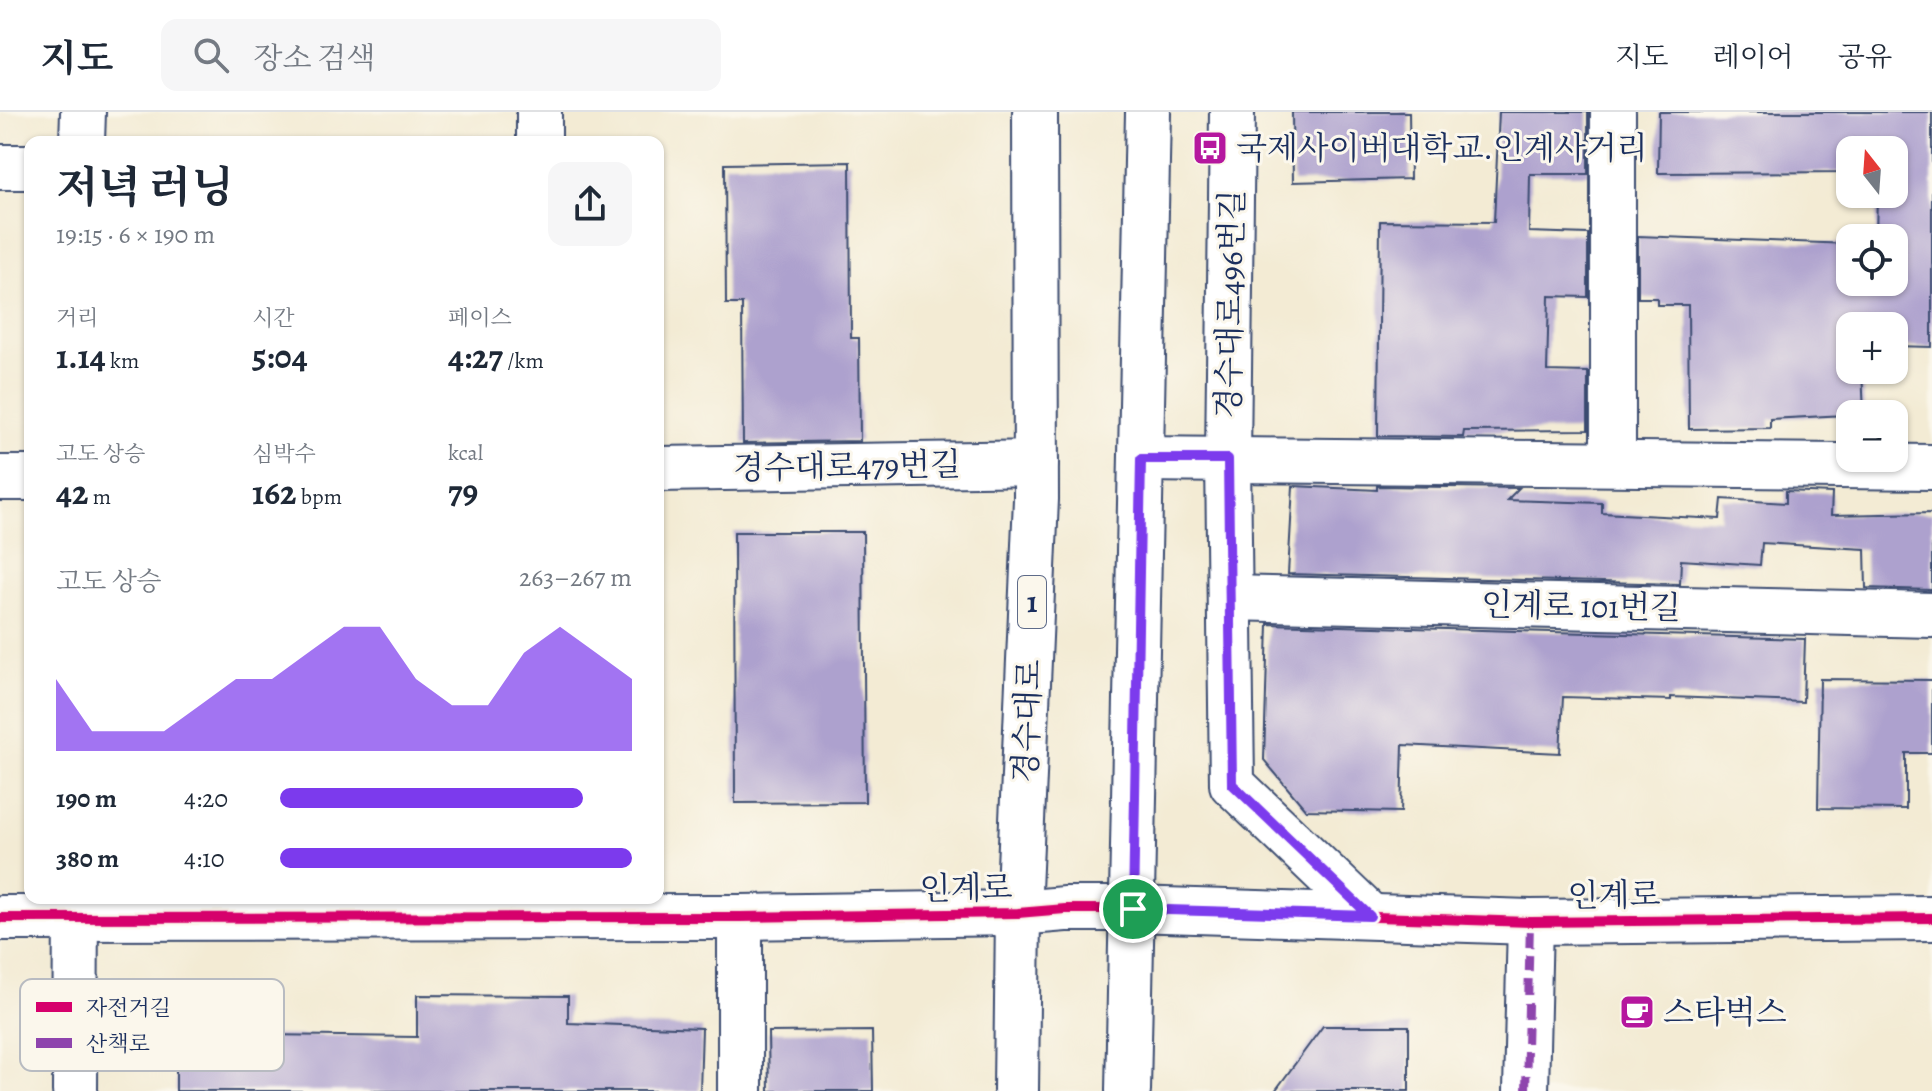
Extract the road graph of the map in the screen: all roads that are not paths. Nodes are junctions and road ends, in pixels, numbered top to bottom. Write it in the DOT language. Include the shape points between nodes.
graph roads {
  1 [pos="83,112"];
  2 [pos="539,112"];
  3 [pos="1035,112"];
  4 [pos="1148,112"];
  5 [pos="1232,112"];
  6 [pos="1613,112"];
  7 [pos="82,136"];
  8 [pos="539,136"];
  9 [pos="0,167"];
  10 [pos="24,167"];
  11 [pos="1141,459"];
  12 [pos="1228,459"];
  13 [pos="1036,463"];
  14 [pos="1613,463"];
  15 [pos="1932,467"];
  16 [pos="664,469"];
  17 [pos="0,478"];
  18 [pos="24,478"];
  19 [pos="1230,598"];
  20 [pos="1932,615"];
  21 [pos="76,908"];
  22 [pos="1133,909"];
  23 [pos="1018,913"];
  24 [pos="1370,916"];
  25 [pos="740,917"];
  26 [pos="0,918"];
  27 [pos="1932,918"];
  28 [pos="1530,922"];
  29 [pos="76,979"];
  30 [pos="75,1071"];
  31 [pos="75,1091"];
  32 [pos="740,1091"];
  33 [pos="1016,1091"];
  34 [pos="1128,1091"];
  35 [pos="1526,1091"];
  1 -- 7 [label="street"];
  2 -- 8 [label="street"];
  3 -- 13 [label="street, 경수대로 / 1"];
  4 -- 11 [label="street"];
  5 -- 12 [label="street, 경수대로496번길"];
  6 -- 14 [label="street"];
  9 -- 10 [label="street"];
  11 -- 12 [label="street"];
  11 -- 22 [label="street"];
  12 -- 14 [label="street"];
  12 -- 19 [label="street, 경수대로496번길"];
  13 -- 16 [label="street, 경수대로479번길"];
  13 -- 23 [label="street, 경수대로 / 1"];
  14 -- 15 [label="street"];
  17 -- 18 [label="street"];
  19 -- 20 [label="street, 인계로 101번길"];
  19 -- 24 [label="street, 경수대로496번길" via="1232,784"];
  21 -- 25 [label="street, 인계로"];
  21 -- 26 [label="street, 인계로"];
  21 -- 29 [label="street"];
  22 -- 23 [label="street, 인계로"];
  22 -- 24 [label="street, 인계로"];
  22 -- 34 [label="street"];
  23 -- 25 [label="street, 인계로"];
  23 -- 33 [label="street, 경수대로 / 1"];
  24 -- 28 [label="street, 인계로"];
  25 -- 32 [label="street"];
  27 -- 28 [label="street, 인계로"];
  28 -- 35 [label="street"];
  30 -- 31 [label="street"];
}
